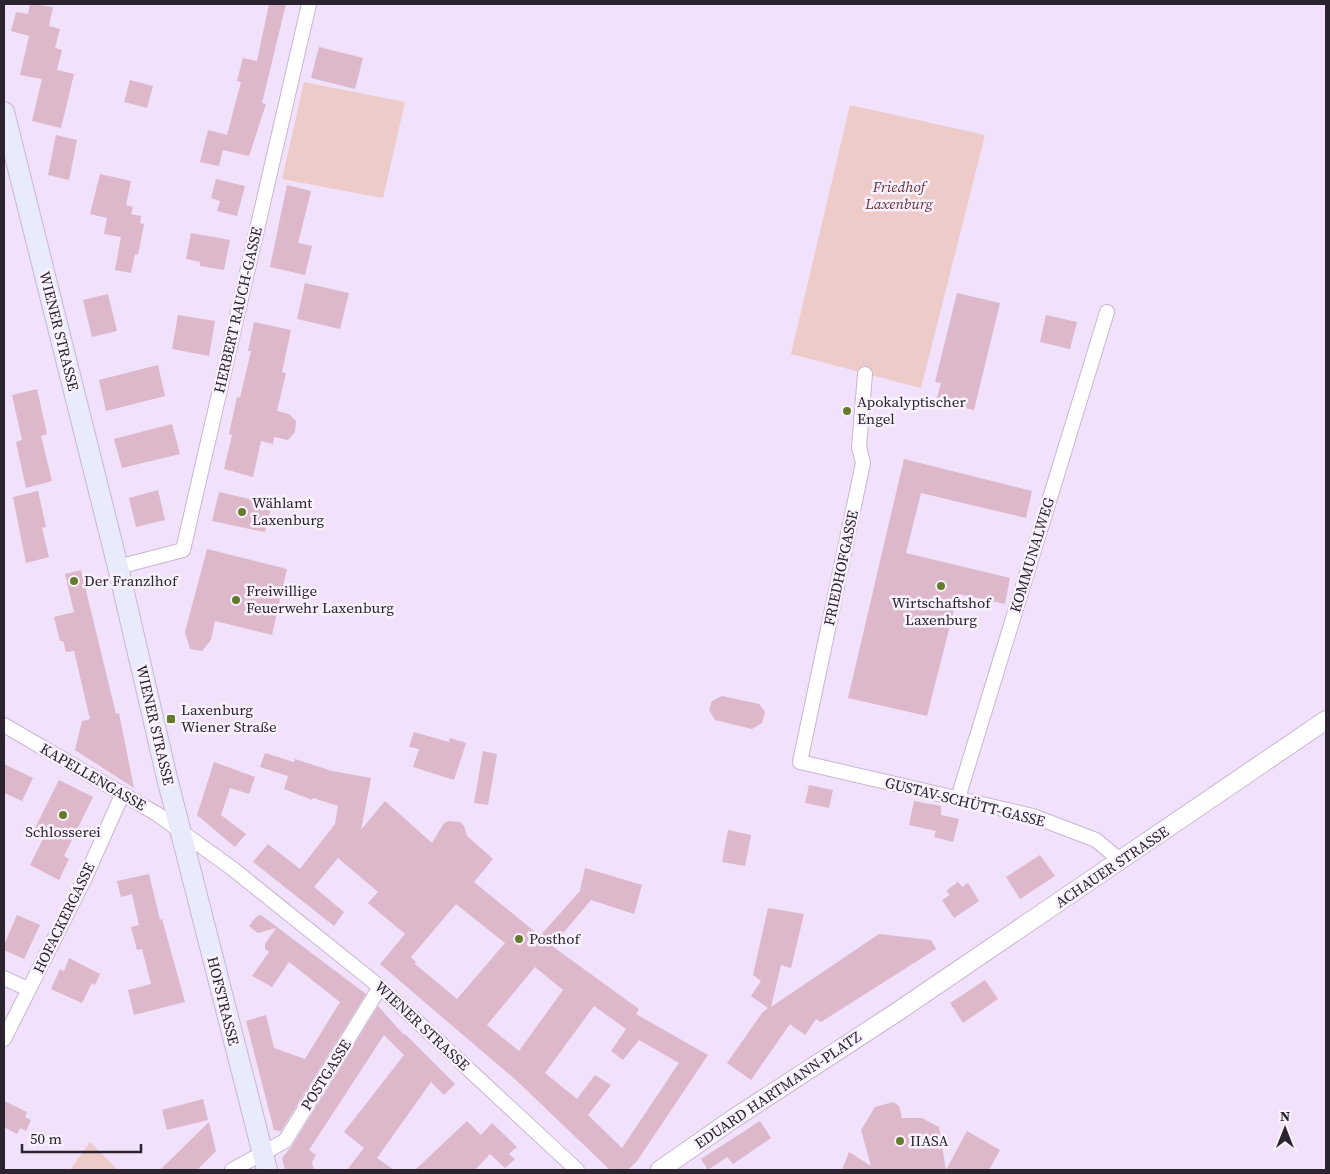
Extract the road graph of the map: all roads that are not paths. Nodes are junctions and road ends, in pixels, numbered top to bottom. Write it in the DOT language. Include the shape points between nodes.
graph roads {
  1 [pos="309,4"];
  2 [pos="4,112"];
  3 [pos="11,169"];
  4 [pos="1107,312"];
  5 [pos="865,374"];
  6 [pos="118,567"];
  7 [pos="1326,720"];
  8 [pos="4,725"];
  9 [pos="800,762"];
  10 [pos="122,795"];
  11 [pos="958,798"];
  12 [pos="181,831"];
  13 [pos="1121,861"];
  14 [pos="4,978"];
  15 [pos="380,987"];
  16 [pos="28,989"];
  17 [pos="897,1012"];
  18 [pos="4,1039"];
  19 [pos="265,1162"];
  20 [pos="232,1170"];
  21 [pos="577,1170"];
  22 [pos="660,1170"];
  1 -- 6 [label="street, HERBERT RAUCH-GASSE" via="183,550"];
  2 -- 3 [label="main road, WIENER STRASSE"];
  3 -- 6 [label="main road, WIENER STRASSE"];
  4 -- 11 [label="street, KOMMUNALWEG"];
  5 -- 9 [label="street, FRIEDHOFGASSE" via="859,448 863,463"];
  6 -- 12 [label="main road, WIENER STRASSE"];
  7 -- 13 [label="street, ACHAUER STRASSE"];
  8 -- 10 [label="street, KAPELLENGASSE"];
  9 -- 11 [label="street, GUSTAV-SCHÜTT-GASSE"];
  10 -- 12 [label="street, KAPELLENGASSE"];
  10 -- 16 [label="street, HOFACKERGASSE" via="85,878"];
  11 -- 13 [label="street, GUSTAV-SCHÜTT-GASSE" via="1033,816 1096,840"];
  12 -- 15 [label="street, WIENER STRASSE"];
  12 -- 19 [label="main road, HOFSTRASSE"];
  13 -- 17 [label="street, ACHAUER STRASSE"];
  14 -- 16 [label="street"];
  15 -- 19 [label="street, POSTGASSE" via="285,1141"];
  15 -- 21 [label="street, WIENER STRASSE"];
  16 -- 18 [label="street, HOFACKERGASSE"];
  17 -- 22 [label="street, EDUARD HARTMANN-PLATZ"];
  19 -- 20 [label="street, POSTGASSE"];
}
